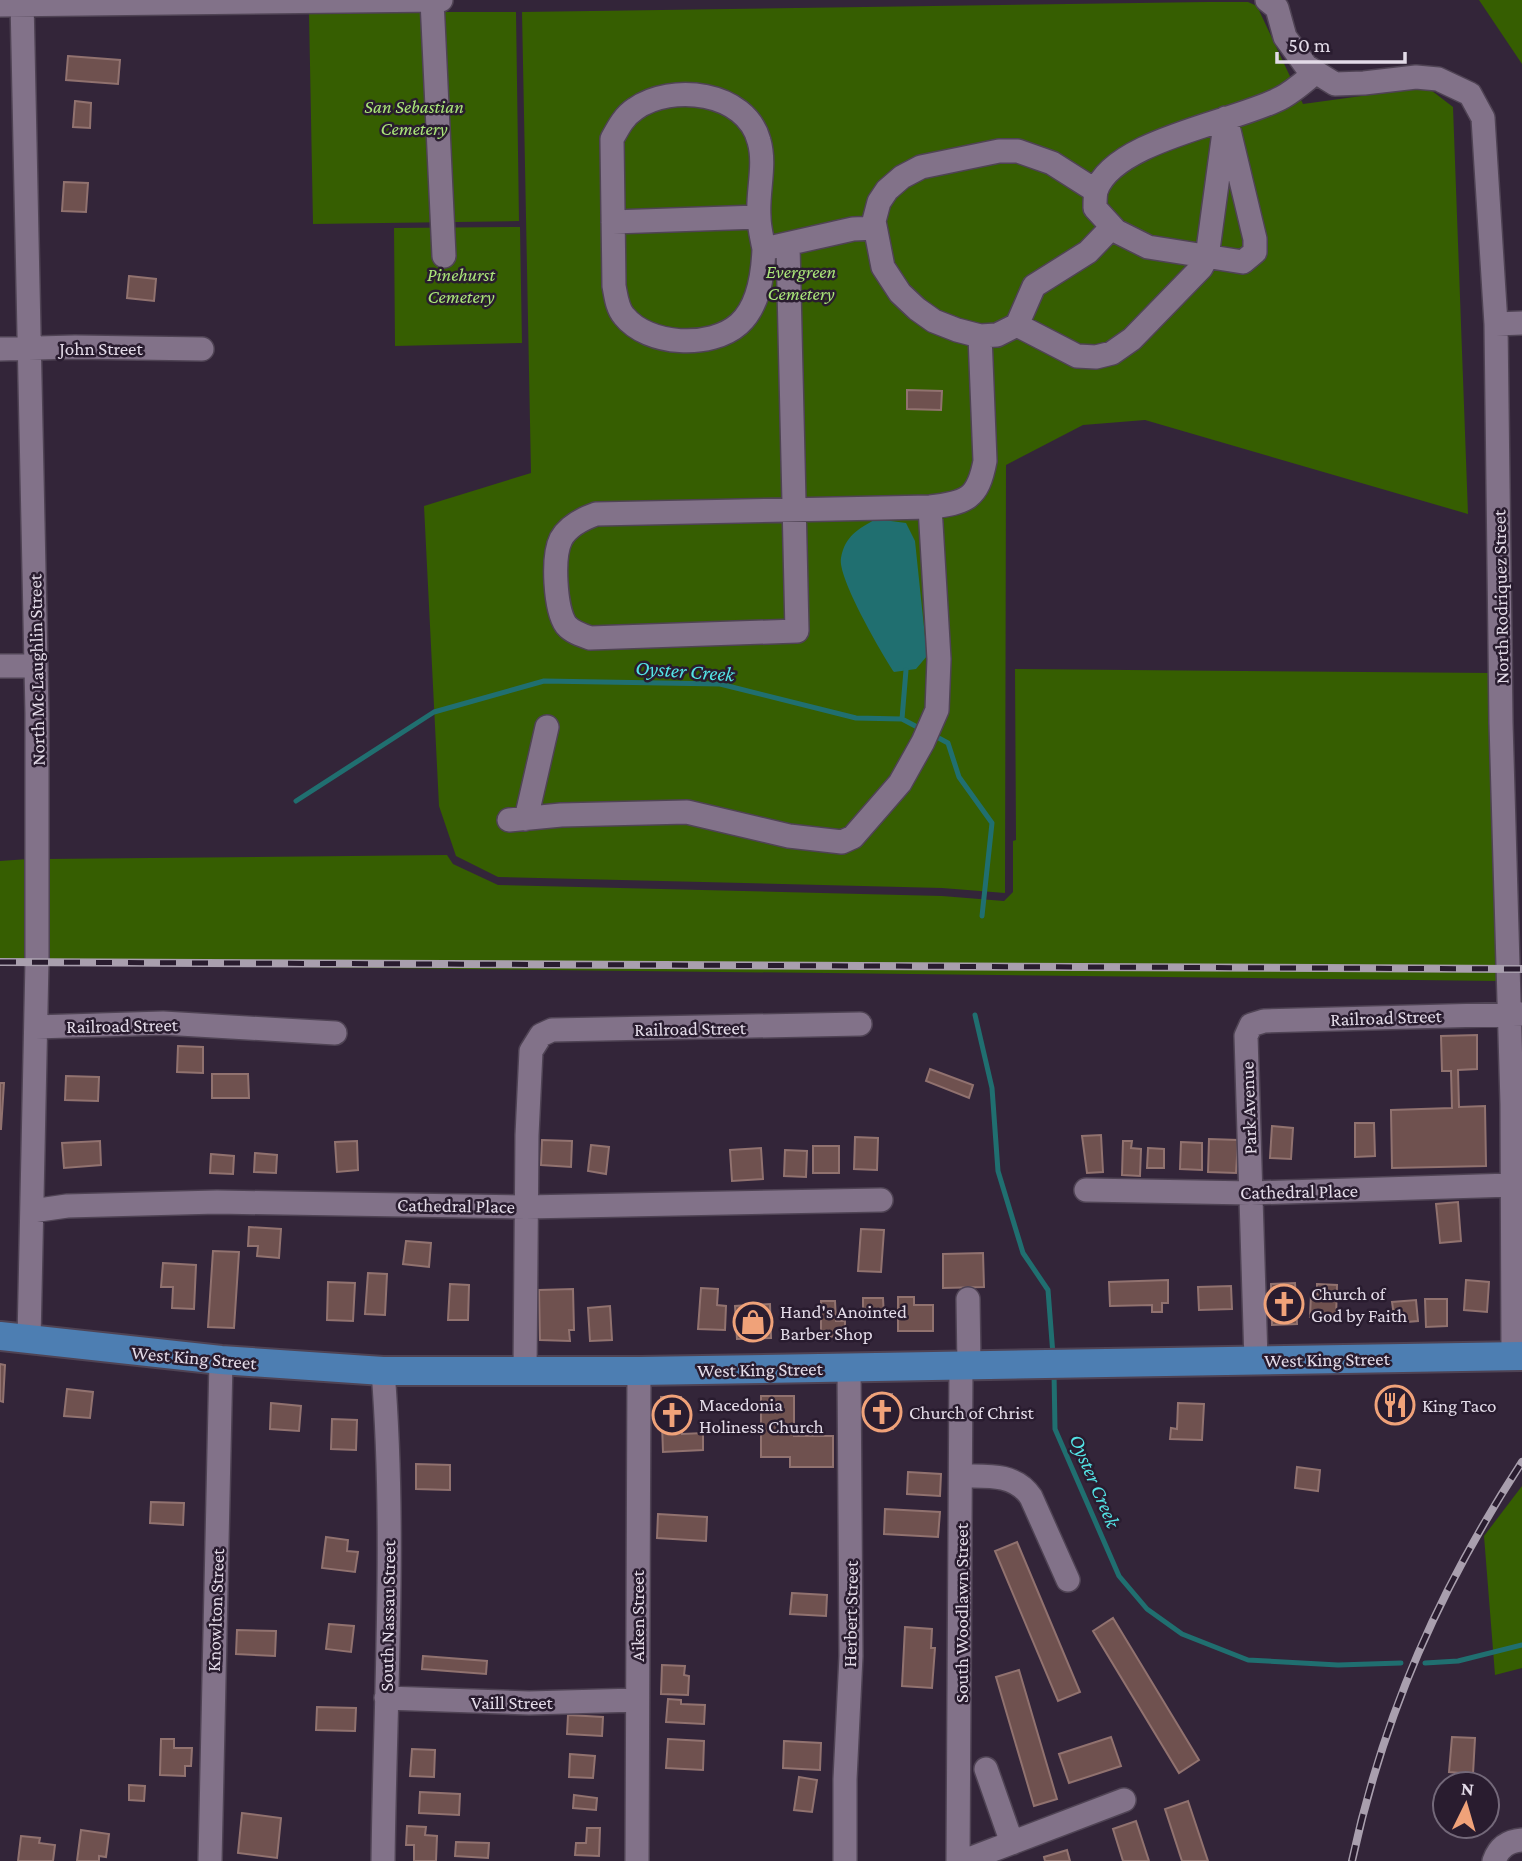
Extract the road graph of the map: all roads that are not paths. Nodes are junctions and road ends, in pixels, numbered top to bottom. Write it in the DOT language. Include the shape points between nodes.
graph roads {
  1 [pos="432,0"];
  2 [pos="440,0"];
  3 [pos="1267,0"];
  4 [pos="15,3"];
  5 [pos="1316,72"];
  6 [pos="1226,118"];
  7 [pos="1096,191"];
  8 [pos="758,217"];
  9 [pos="613,222"];
  10 [pos="1112,227"];
  11 [pos="875,228"];
  12 [pos="788,245"];
  13 [pos="764,249"];
  14 [pos="444,256"];
  15 [pos="1207,257"];
  16 [pos="1522,323"];
  17 [pos="1496,324"];
  18 [pos="1017,325"];
  19 [pos="980,336"];
  20 [pos="28,348"];
  21 [pos="0,349"];
  22 [pos="202,349"];
  23 [pos="930,507"];
  24 [pos="794,511"];
  25 [pos="0,666"];
  26 [pos="36,666"];
  27 [pos="547,727"];
  28 [pos="1513,816"];
  29 [pos="1516,1014"];
  30 [pos="860,1024"];
  31 [pos="1251,1026"];
  32 [pos="36,1027"];
  33 [pos="335,1033"];
  34 [pos="1512,1185"];
  35 [pos="1086,1190"];
  36 [pos="1251,1193"];
  37 [pos="881,1200"];
  38 [pos="526,1207"];
  39 [pos="32,1210"];
  40 [pos="968,1299"];
  41 [pos="0,1336"];
  42 [pos="29,1340"];
  43 [pos="1517,1356"];
  44 [pos="221,1360"];
  45 [pos="1256,1360"];
  46 [pos="965,1365"];
  47 [pos="849,1368"];
  48 [pos="383,1371"];
  49 [pos="639,1371"];
  50 [pos="525,1372"];
  51 [pos="961,1476"];
  52 [pos="1068,1580"];
  53 [pos="386,1698"];
  54 [pos="637,1700"];
  55 [pos="986,1769"];
  56 [pos="1124,1800"];
  57 [pos="1012,1843"];
  58 [pos="210,1861"];
  59 [pos="383,1861"];
  60 [pos="637,1861"];
  61 [pos="845,1861"];
  62 [pos="958,1861"];
  63 [pos="964,1861"];
  1 -- 2 [label="street"];
  1 -- 4 [label="street"];
  1 -- 14 [label="street"];
  3 -- 5 [label="street, North Rodriquez Street" via="1277,8 1285,37 1306,66"];
  4 -- 20 [label="street, North Mc Laughlin Street"];
  5 -- 6 [label="street" via="1281,98"];
  5 -- 17 [label="street, North Rodriquez Street" via="1335,84 1438,79 1476,101 1485,129"];
  6 -- 7 [label="street" via="1124,158"];
  6 -- 15 [label="street"];
  6 -- 15 [label="street" via="1255,253 1242,262"];
  7 -- 10 [label="street" via="1095,208"];
  7 -- 11 [label="street" via="1052,163 1018,151 999,151 921,167 902,177 879,202"];
  8 -- 9 [label="street"];
  8 -- 9 [label="street" via="762,158 750,123 717,99 677,94 634,109 612,139"];
  8 -- 13 [label="street"];
  9 -- 13 [label="street" via="614,286 623,316 648,334 674,340 710,338 741,323 754,303"];
  10 -- 15 [label="street" via="1148,247"];
  10 -- 18 [label="street" via="1088,252 1034,286"];
  11 -- 12 [label="street"];
  11 -- 19 [label="street" via="883,267 900,293 934,321"];
  12 -- 13 [label="street"];
  12 -- 24 [label="street"];
  15 -- 18 [label="street" via="1132,339 1112,353 1077,356"];
  16 -- 17 [label="street"];
  17 -- 28 [label="street, North Rodriquez Street"];
  18 -- 19 [label="street" via="997,335"];
  19 -- 23 [label="street" via="982,478 965,500"];
  20 -- 21 [label="street, John Street"];
  20 -- 22 [label="street, John Street"];
  20 -- 26 [label="street, North Mc Laughlin Street"];
  23 -- 24 [label="street"];
  23 -- 27 [label="street" via="939,659 936,710 900,783 853,837 842,842 789,836 687,812 518,820"];
  24 -- 24 [label="street" via="797,631 590,638 568,627 562,616 556,564 560,540 583,519 596,514"];
  25 -- 26 [label="street"];
  26 -- 32 [label="street, North Mc Laughlin Street"];
  28 -- 29 [label="street, North Rodriquez Street"];
  29 -- 31 [label="street, Railroad Street" via="1264,1021"];
  29 -- 34 [label="street, North Rodriquez Street"];
  30 -- 38 [label="street, Railroad Street" via="552,1030 541,1035 531,1051"];
  31 -- 36 [label="street, Park Avenue" via="1246,1037"];
  32 -- 33 [label="street, Railroad Street" via="163,1023"];
  32 -- 39 [label="street, North Mc Laughlin Street"];
  34 -- 36 [label="street, Cathedral Place"];
  34 -- 43 [label="street, North Rodriquez Street"];
  35 -- 36 [label="street, Cathedral Place"];
  36 -- 45 [label="street, Park Avenue"];
  37 -- 38 [label="street, Cathedral Place"];
  38 -- 39 [label="street, Cathedral Place" via="217,1202"];
  38 -- 50 [label="street"];
  39 -- 42 [label="street, North Mc Laughlin Street"];
  40 -- 46 [label="street, South Woodlawn Street"];
  41 -- 42 [label="main road, West King Street"];
  42 -- 44 [label="main road, West King Street"];
  43 -- 45 [label="main road, West King Street"];
  44 -- 48 [label="main road, West King Street"];
  44 -- 58 [label="street, Knowlton Street"];
  45 -- 46 [label="main road, West King Street"];
  46 -- 47 [label="main road, West King Street"];
  46 -- 51 [label="street, South Woodlawn Street"];
  47 -- 49 [label="main road, West King Street"];
  47 -- 61 [label="street, Herbert Street"];
  48 -- 50 [label="main road, West King Street"];
  48 -- 53 [label="street, South Nassau Street" via="388,1449"];
  49 -- 50 [label="main road, West King Street"];
  49 -- 54 [label="street, Aiken Street"];
  51 -- 52 [label="street" via="996,1477 1024,1487"];
  51 -- 62 [label="street, South Woodlawn Street"];
  53 -- 54 [label="street, Vaill Street" via="529,1703"];
  53 -- 59 [label="street, South Nassau Street"];
  54 -- 60 [label="street, Aiken Street"];
  55 -- 57 [label="street"];
  56 -- 57 [label="street"];
  57 -- 63 [label="street"];
}
